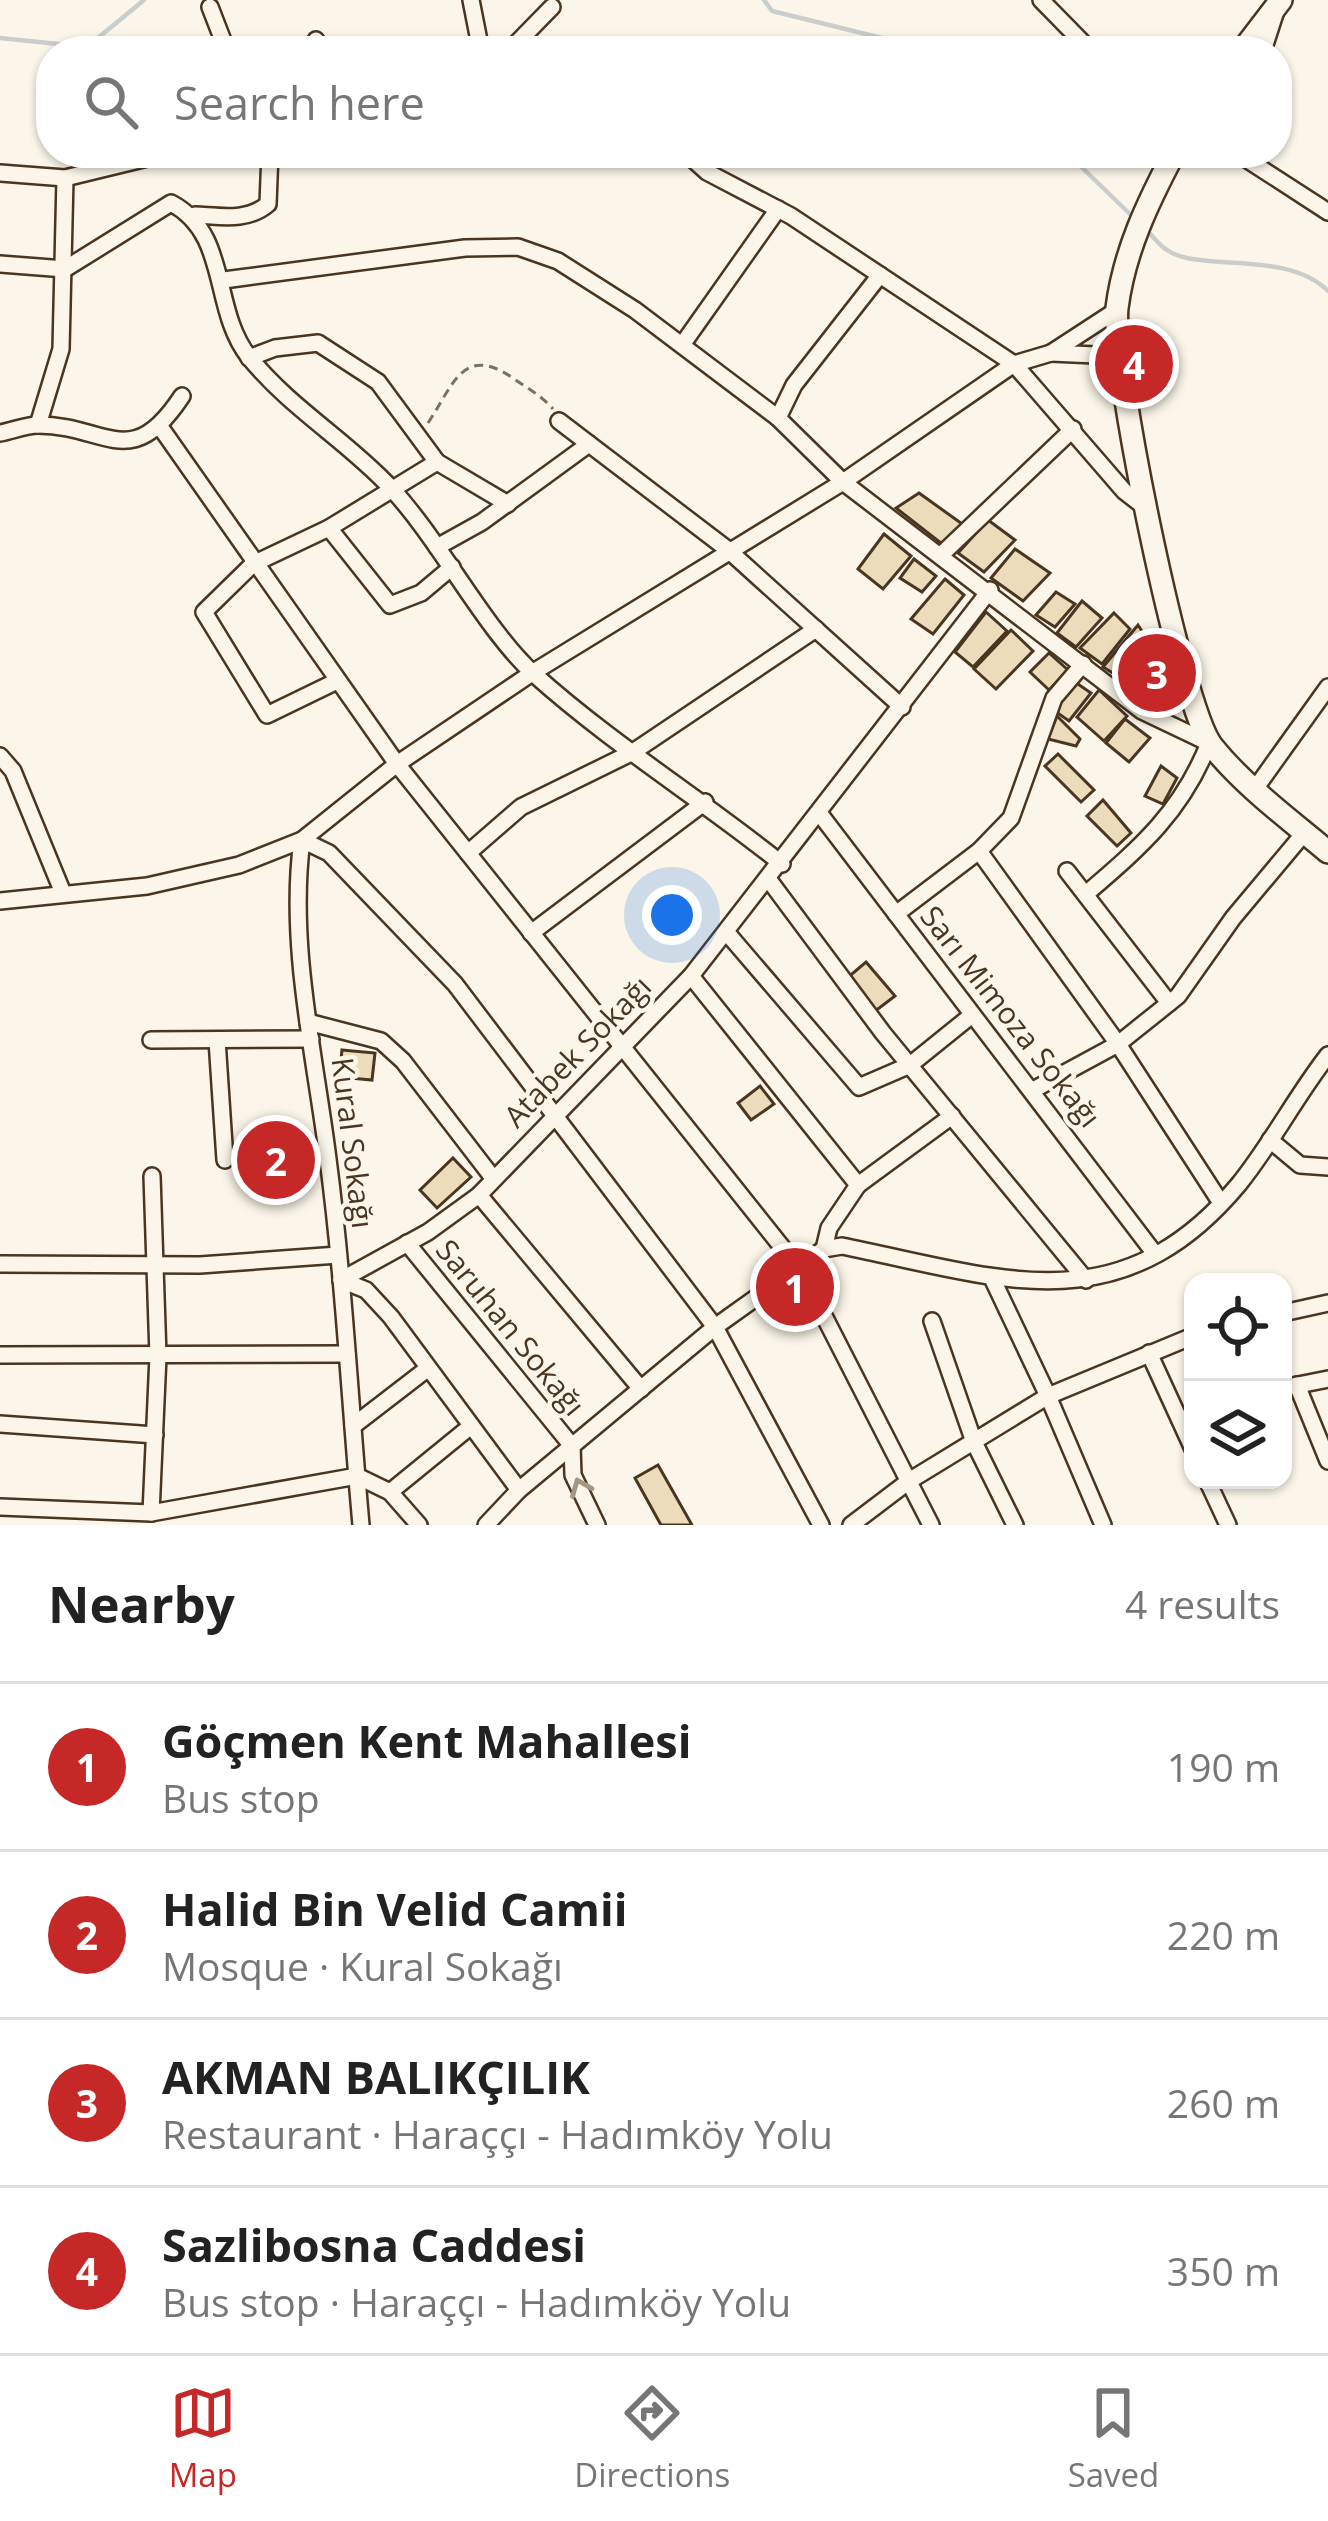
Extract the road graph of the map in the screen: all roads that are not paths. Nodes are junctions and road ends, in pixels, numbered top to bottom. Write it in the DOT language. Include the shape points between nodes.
graph roads {
  1 [pos="471,0"];
  2 [pos="1041,0"];
  3 [pos="1280,1"];
  4 [pos="210,7"];
  5 [pos="552,7"];
  6 [pos="221,36"];
  7 [pos="478,36"];
  8 [pos="524,36"];
  9 [pos="1076,36"];
  10 [pos="1253,36"];
  11 [pos="1268,36"];
  12 [pos="106,168"];
  13 [pos="269,168"];
  14 [pos="703,168"];
  15 [pos="1166,168"];
  16 [pos="1260,168"];
  17 [pos="0,172"];
  18 [pos="64,178"];
  19 [pos="778,209"];
  20 [pos="1328,212"];
  21 [pos="195,215"];
  22 [pos="0,264"];
  23 [pos="65,268"];
  24 [pos="880,275"];
  25 [pos="224,280"];
  26 [pos="1117,310"];
  27 [pos="682,345"];
  28 [pos="1051,353"];
  29 [pos="1118,356"];
  30 [pos="250,358"];
  31 [pos="1014,364"];
  32 [pos="182,396"];
  33 [pos="778,418"];
  34 [pos="559,421"];
  35 [pos="38,425"];
  36 [pos="161,428"];
  37 [pos="1073,429"];
  38 [pos="0,434"];
  39 [pos="590,444"];
  40 [pos="437,462"];
  41 [pos="843,482"];
  42 [pos="389,487"];
  43 [pos="508,504"];
  44 [pos="1147,509"];
  45 [pos="329,528"];
  46 [pos="437,547"];
  47 [pos="728,549"];
  48 [pos="943,554"];
  49 [pos="253,564"];
  50 [pos="452,566"];
  51 [pos="989,590"];
  52 [pos="816,628"];
  53 [pos="1083,664"];
  54 [pos="532,673"];
  55 [pos="337,681"];
  56 [pos="1328,687"];
  57 [pos="902,707"];
  58 [pos="1323,707"];
  59 [pos="1209,743"];
  60 [pos="633,752"];
  61 [pos="0,756"];
  62 [pos="397,764"];
  63 [pos="1255,789"];
  64 [pos="705,802"];
  65 [pos="820,814"];
  66 [pos="1305,832"];
  67 [pos="302,841"];
  68 [pos="979,851"];
  69 [pos="1328,852"];
  70 [pos="468,854"];
  71 [pos="782,863"];
  72 [pos="1067,871"];
  73 [pos="769,880"];
  74 [pos="1087,892"];
  75 [pos="63,893"];
  76 [pos="0,901"];
  77 [pos="896,914"];
  78 [pos="531,933"];
  79 [pos="728,934"];
  80 [pos="691,976"];
  81 [pos="1169,1003"];
  82 [pos="972,1015"];
  83 [pos="310,1031"];
  84 [pos="151,1040"];
  85 [pos="217,1040"];
  86 [pos="1118,1044"];
  87 [pos="621,1047"];
  88 [pos="1328,1055"];
  89 [pos="910,1065"];
  90 [pos="1033,1090"];
  91 [pos="554,1115"];
  92 [pos="952,1116"];
  93 [pos="1270,1140"];
  94 [pos="225,1160"];
  95 [pos="1328,1167"];
  96 [pos="152,1176"];
  97 [pos="494,1178"];
  98 [pos="858,1185"];
  99 [pos="479,1195"];
  100 [pos="1221,1203"];
  101 [pos="407,1243"];
  102 [pos="824,1249"];
  103 [pos="1155,1254"];
  104 [pos="338,1255"];
  105 [pos="0,1264"];
  106 [pos="157,1264"];
  107 [pos="796,1265"];
  108 [pos="992,1278"];
  109 [pos="340,1280"];
  110 [pos="1086,1280"];
  111 [pos="1328,1303"];
  112 [pos="1292,1311"];
  113 [pos="932,1321"];
  114 [pos="715,1327"];
  115 [pos="1184,1339"];
  116 [pos="1149,1353"];
  117 [pos="346,1354"];
  118 [pos="0,1355"];
  119 [pos="158,1356"];
  120 [pos="428,1370"];
  121 [pos="1328,1379"];
  122 [pos="1292,1387"];
  123 [pos="641,1389"];
  124 [pos="1292,1391"];
  125 [pos="1048,1396"];
  126 [pos="1184,1409"];
  127 [pos="0,1424"];
  128 [pos="352,1426"];
  129 [pos="471,1426"];
  130 [pos="155,1435"];
  131 [pos="974,1442"];
  132 [pos="572,1447"];
  133 [pos="1328,1461"];
  134 [pos="357,1476"];
  135 [pos="909,1481"];
  136 [pos="1211,1489"];
  137 [pos="519,1490"];
  138 [pos="389,1492"];
  139 [pos="0,1507"];
  140 [pos="65,1513"];
  141 [pos="151,1513"];
  142 [pos="79,1525"];
  143 [pos="361,1525"];
  144 [pos="419,1525"];
  145 [pos="485,1525"];
  146 [pos="597,1525"];
  147 [pos="821,1525"];
  148 [pos="851,1525"];
  149 [pos="931,1525"];
  150 [pos="1015,1525"];
  151 [pos="1103,1525"];
  152 [pos="1228,1525"];
  1 -- 7 [label="street"];
  2 -- 9 [label="street"];
  3 -- 10 [label="main road"];
  3 -- 11 [label="street"];
  4 -- 6 [label="street"];
  5 -- 8 [label="street"];
  12 -- 18 [label="street"];
  13 -- 21 [label="street" via="268,204 260,211"];
  14 -- 19 [label="street"];
  15 -- 26 [label="main road" via="1128,255"];
  16 -- 20 [label="street"];
  17 -- 18 [label="street"];
  18 -- 23 [label="street"];
  19 -- 24 [label="street"];
  19 -- 27 [label="street"];
  21 -- 23 [label="street" via="171,202"];
  21 -- 25 [label="street"];
  22 -- 23 [label="street"];
  23 -- 35 [label="street" via="61,349"];
  24 -- 31 [label="street"];
  24 -- 33 [label="street" via="794,385"];
  25 -- 27 [label="street" via="518,247 558,261"];
  25 -- 30 [label="street" via="223,309"];
  26 -- 28 [label="street"];
  26 -- 29 [label="main road"];
  27 -- 33 [label="street"];
  28 -- 29 [label="street"];
  28 -- 31 [label="street"];
  29 -- 44 [label="main road"];
  30 -- 40 [label="street" via="318,343 378,382"];
  30 -- 42 [label="street" via="273,388"];
  31 -- 37 [label="street"];
  31 -- 41 [label="street"];
  32 -- 36 [label="street"];
  33 -- 41 [label="street"];
  34 -- 39 [label="street"];
  35 -- 36 [label="street" via="137,439"];
  35 -- 38 [label="street"];
  36 -- 49 [label="street"];
  37 -- 44 [label="street"];
  37 -- 48 [label="street"];
  39 -- 43 [label="street"];
  39 -- 47 [label="street"];
  40 -- 42 [label="street"];
  40 -- 43 [label="street"];
  41 -- 47 [label="street"];
  41 -- 48 [label="street"];
  42 -- 45 [label="street"];
  42 -- 46 [label="street"];
  43 -- 46 [label="street"];
  44 -- 59 [label="main road"];
  45 -- 49 [label="street"];
  45 -- 50 [label="street" via="390,605 421,593"];
  46 -- 50 [label="street"];
  47 -- 52 [label="street"];
  47 -- 54 [label="street"];
  48 -- 51 [label="street"];
  49 -- 55 [label="street"];
  49 -- 55 [label="street" via="204,612 267,715"];
  50 -- 54 [label="street"];
  51 -- 53 [label="street"];
  51 -- 57 [label="street, Atabek Sokağı"];
  52 -- 57 [label="street"];
  52 -- 60 [label="street"];
  53 -- 59 [label="street" via="1142,711"];
  53 -- 68 [label="street" via="1054,698 1011,818"];
  54 -- 60 [label="street"];
  54 -- 62 [label="street"];
  55 -- 62 [label="street"];
  56 -- 58 [label="street"];
  57 -- 65 [label="street, Atabek Sokağı"];
  58 -- 63 [label="street"];
  59 -- 63 [label="main road"];
  59 -- 74 [label="street" via="1190,789 1144,844"];
  60 -- 64 [label="street"];
  60 -- 70 [label="street" via="521,807"];
  61 -- 75 [label="street"];
  62 -- 67 [label="street"];
  62 -- 70 [label="street"];
  63 -- 66 [label="main road"];
  64 -- 71 [label="street"];
  64 -- 78 [label="street"];
  65 -- 71 [label="street, Atabek Sokağı"];
  65 -- 77 [label="street, Sarı Mimoza Sokağı"];
  66 -- 69 [label="main road"];
  66 -- 81 [label="street"];
  67 -- 75 [label="street" via="147,886"];
  67 -- 83 [label="street, Kural Sokağı" via="297,879"];
  67 -- 91 [label="street" via="329,853 455,984"];
  68 -- 77 [label="street"];
  68 -- 86 [label="street"];
  70 -- 78 [label="street"];
  71 -- 73 [label="street, Atabek Sokağı"];
  72 -- 74 [label="street"];
  73 -- 79 [label="street, Atabek Sokağı"];
  73 -- 89 [label="street"];
  74 -- 81 [label="street"];
  75 -- 76 [label="street"];
  77 -- 82 [label="street, Sarı Mimoza Sokağı"];
  78 -- 87 [label="street"];
  79 -- 80 [label="street, Atabek Sokağı"];
  79 -- 89 [label="street" via="860,1087"];
  80 -- 87 [label="street, Atabek Sokağı"];
  80 -- 98 [label="street"];
  81 -- 86 [label="street"];
  82 -- 89 [label="street"];
  82 -- 90 [label="street, Sarı Mimoza Sokağı"];
  83 -- 85 [label="street"];
  83 -- 97 [label="street" via="381,1041"];
  83 -- 104 [label="street, Kural Sokağı"];
  84 -- 85 [label="street"];
  85 -- 94 [label="street"];
  86 -- 90 [label="street"];
  86 -- 100 [label="street"];
  87 -- 91 [label="street, Atabek Sokağı"];
  87 -- 107 [label="street"];
  88 -- 93 [label="street"];
  89 -- 92 [label="street"];
  90 -- 103 [label="street, Sarı Mimoza Sokağı"];
  91 -- 97 [label="street, Atabek Sokağı"];
  91 -- 114 [label="street"];
  92 -- 98 [label="street"];
  92 -- 110 [label="street"];
  93 -- 95 [label="street" via="1300,1165"];
  93 -- 100 [label="street"];
  96 -- 106 [label="street"];
  97 -- 99 [label="street, Atabek Sokağı"];
  98 -- 102 [label="street"];
  99 -- 101 [label="street, Atabek Sokağı"];
  99 -- 123 [label="street"];
  100 -- 103 [label="street"];
  101 -- 109 [label="street, Atabek Sokağı"];
  101 -- 132 [label="street, Saruhan Sokağı"];
  102 -- 107 [label="street"];
  102 -- 108 [label="street" via="842,1246"];
  103 -- 110 [label="street"];
  104 -- 106 [label="street"];
  104 -- 109 [label="street, Kural Sokağı"];
  105 -- 106 [label="street"];
  106 -- 119 [label="street"];
  107 -- 114 [label="street"];
  107 -- 135 [label="street"];
  108 -- 110 [label="street"];
  108 -- 125 [label="street"];
  109 -- 117 [label="street, Kural Sokağı"];
  109 -- 120 [label="street" via="366,1290"];
  111 -- 112 [label="street"];
  113 -- 131 [label="street"];
  114 -- 123 [label="street"];
  114 -- 147 [label="street"];
  115 -- 116 [label="street"];
  116 -- 125 [label="street"];
  116 -- 126 [label="street"];
  117 -- 119 [label="street"];
  117 -- 128 [label="street, Kural Sokağı"];
  118 -- 119 [label="street"];
  119 -- 130 [label="street"];
  120 -- 128 [label="street"];
  120 -- 129 [label="street"];
  121 -- 122 [label="street"];
  123 -- 132 [label="street"];
  124 -- 133 [label="street"];
  125 -- 131 [label="street"];
  125 -- 151 [label="street"];
  127 -- 130 [label="street"];
  128 -- 134 [label="street, Kural Sokağı"];
  129 -- 137 [label="street"];
  129 -- 138 [label="street"];
  130 -- 141 [label="street"];
  131 -- 135 [label="street"];
  131 -- 150 [label="street"];
  132 -- 137 [label="street"];
  146 -- 132 [label="street, one-way" via="573,1475"];
  134 -- 138 [label="street"];
  134 -- 141 [label="street"];
  134 -- 143 [label="street, Kural Sokağı"];
  135 -- 148 [label="street"];
  135 -- 149 [label="street"];
  136 -- 152 [label="street"];
  137 -- 145 [label="street"];
  138 -- 144 [label="street"];
  139 -- 140 [label="street"];
  140 -- 141 [label="street"];
  140 -- 142 [label="street"];
}
